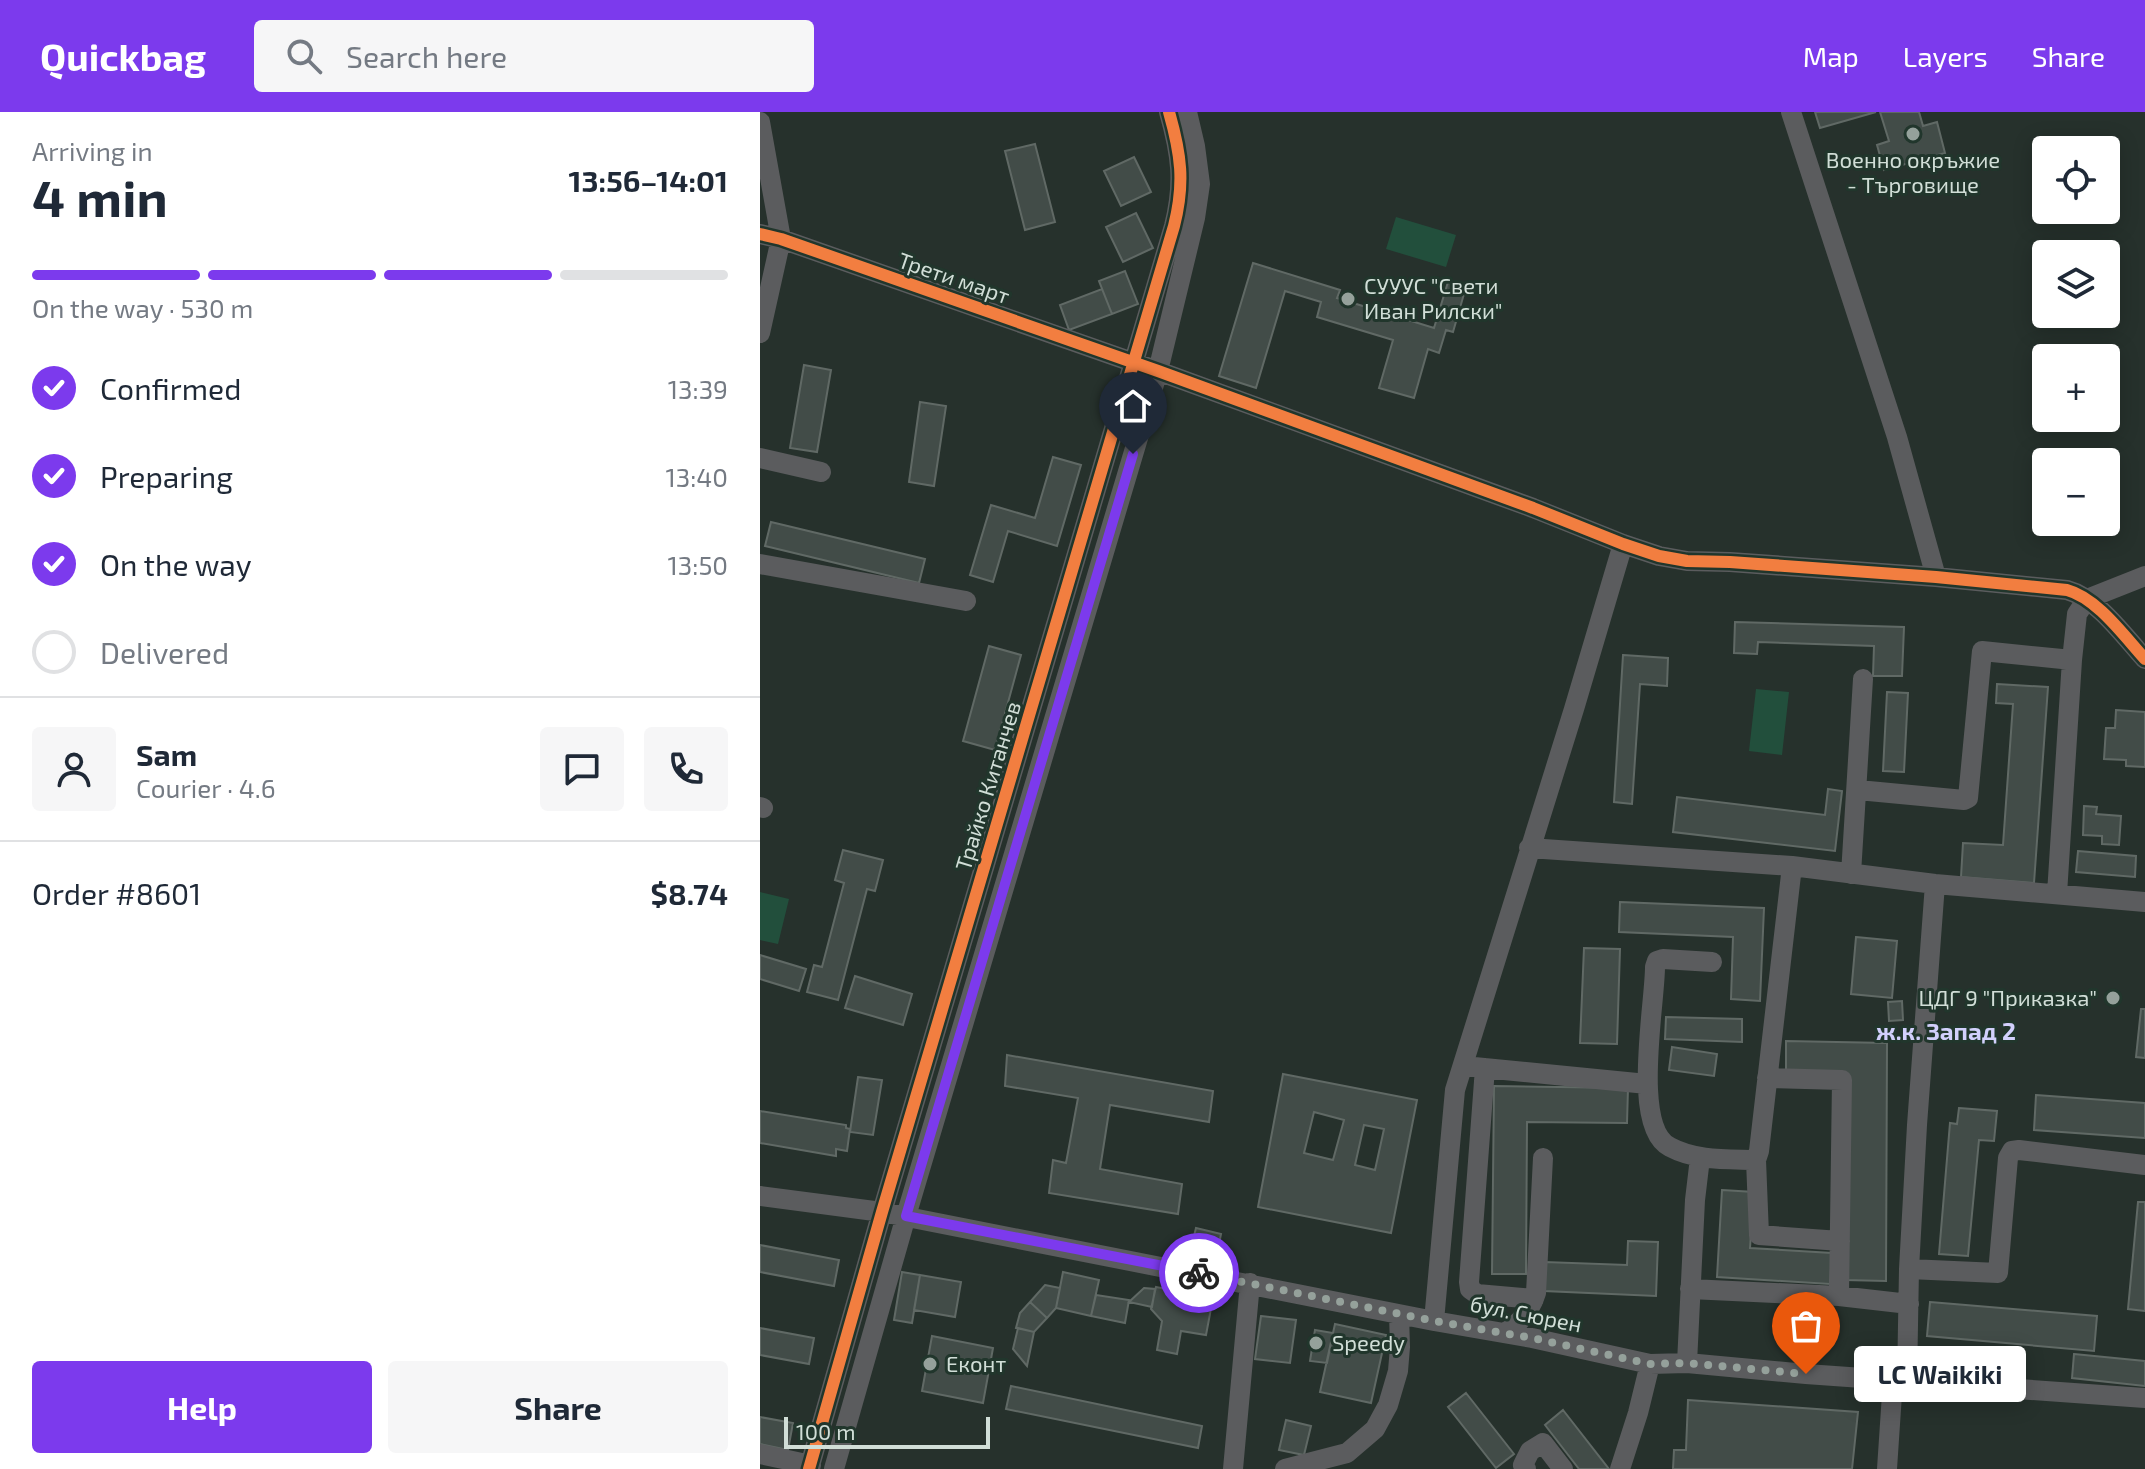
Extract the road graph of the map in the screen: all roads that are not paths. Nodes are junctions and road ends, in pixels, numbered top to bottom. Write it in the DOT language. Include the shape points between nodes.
graph roads {
  1 [pos="1169,112"];
  2 [pos="1187,112"];
  3 [pos="1791,112"];
  4 [pos="760,122"];
  5 [pos="760,234"];
  6 [pos="781,239"];
  7 [pos="760,333"];
  8 [pos="1135,363"];
  9 [pos="1158,371"];
  10 [pos="760,458"];
  11 [pos="821,472"];
  12 [pos="1623,544"];
  13 [pos="760,564"];
  14 [pos="2145,576"];
  15 [pos="1936,577"];
  16 [pos="2087,599"];
  17 [pos="966,601"];
  18 [pos="2145,659"];
  19 [pos="2072,660"];
  20 [pos="1863,679"];
  21 [pos="1858,790"];
  22 [pos="1529,848"];
  23 [pos="1792,866"];
  24 [pos="1851,874"];
  25 [pos="1935,884"];
  26 [pos="2057,894"];
  27 [pos="2145,902"];
  28 [pos="1712,962"];
  29 [pos="1462,1065"];
  30 [pos="1485,1068"];
  31 [pos="1767,1078"];
  32 [pos="1647,1084"];
  33 [pos="1543,1158"];
  34 [pos="1700,1158"];
  35 [pos="1756,1160"];
  36 [pos="2145,1165"];
  37 [pos="760,1196"];
  38 [pos="882,1212"];
  39 [pos="906,1216"];
  40 [pos="1840,1241"];
  41 [pos="1909,1269"];
  42 [pos="1250,1283"];
  43 [pos="1690,1289"];
  44 [pos="1839,1296"];
  45 [pos="1534,1299"];
  46 [pos="1909,1304"];
  47 [pos="1399,1314"];
  48 [pos="1434,1321"];
  49 [pos="1505,1333"];
  50 [pos="1687,1363"];
  51 [pos="1650,1364"];
  52 [pos="1900,1380"];
  53 [pos="2145,1398"];
  54 [pos="760,1454"];
  55 [pos="810,1467"];
  56 [pos="834,1469"];
  57 [pos="1233,1469"];
  58 [pos="1285,1469"];
  59 [pos="1526,1469"];
  60 [pos="1563,1469"];
  61 [pos="1620,1469"];
  62 [pos="1887,1469"];
  1 -- 8 [label="street, Трайко Китанчев" via="1182,168 1179,204"];
  2 -- 9 [label="street, Трайко Китанчев" via="1200,184"];
  3 -- 15 [label="street" via="1897,437"];
  4 -- 6 [label="street"];
  5 -- 6 [label="street, Трети март"];
  6 -- 7 [label="street"];
  6 -- 8 [label="street, Трети март"];
  8 -- 9 [label="street, Трети март"];
  8 -- 38 [label="street, Трайко Китанчев"];
  9 -- 12 [label="street, Трети март"];
  9 -- 39 [label="street, Трайко Китанчев"];
  10 -- 11 [label="street"];
  12 -- 15 [label="street, Трети март" via="1687,561"];
  12 -- 22 [label="street"];
  13 -- 17 [label="street"];
  14 -- 16 [label="street"];
  15 -- 16 [label="street, Трети март" via="2067,590"];
  16 -- 18 [label="street"];
  16 -- 19 [label="street" via="2077,614"];
  19 -- 21 [label="street" via="1982,651 1968,798"];
  19 -- 26 [label="street"];
  20 -- 21 [label="street"];
  21 -- 24 [label="street"];
  22 -- 23 [label="street"];
  22 -- 29 [label="street"];
  23 -- 24 [label="street"];
  23 -- 31 [label="street"];
  24 -- 25 [label="street"];
  25 -- 26 [label="street"];
  25 -- 41 [label="street"];
  26 -- 27 [label="street"];
  28 -- 32 [label="street" via="1657,961"];
  29 -- 30 [label="street"];
  29 -- 48 [label="street" via="1455,1090"];
  30 -- 32 [label="street"];
  30 -- 45 [label="street" via="1470,1289"];
  31 -- 35 [label="street"];
  31 -- 40 [label="street" via="1842,1080"];
  32 -- 34 [label="street" via="1654,1128 1667,1146"];
  33 -- 45 [label="street"];
  34 -- 35 [label="street"];
  34 -- 43 [label="street"];
  35 -- 40 [label="street" via="1759,1235"];
  36 -- 41 [label="street" via="2012,1151 1998,1273"];
  37 -- 38 [label="street, бул. Сюрен"];
  38 -- 39 [label="street, бул. Сюрен"];
  38 -- 55 [label="street, Трайко Китанчев"];
  39 -- 42 [label="street, бул. Сюрен"];
  39 -- 56 [label="street, Трайко Китанчев"];
  40 -- 44 [label="street"];
  41 -- 46 [label="street"];
  42 -- 47 [label="street, бул. Сюрен"];
  42 -- 57 [label="street"];
  43 -- 44 [label="street"];
  43 -- 50 [label="street"];
  44 -- 46 [label="street"];
  45 -- 49 [label="street" via="1519,1324"];
  46 -- 52 [label="street"];
  47 -- 48 [label="street, бул. Сюрен"];
  47 -- 58 [label="street" via="1398,1371 1375,1429 1347,1453"];
  48 -- 49 [label="street, бул. Сюрен"];
  49 -- 51 [label="street, бул. Сюрен"];
  50 -- 51 [label="street, бул. Сюрен"];
  50 -- 52 [label="street, бул. Сюрен"];
  51 -- 61 [label="street"];
  52 -- 53 [label="street, бул. Сюрен"];
  52 -- 62 [label="street"];
  54 -- 55 [label="street"];
  59 -- 60 [label="street" via="1530,1451 1543,1443"];
}
